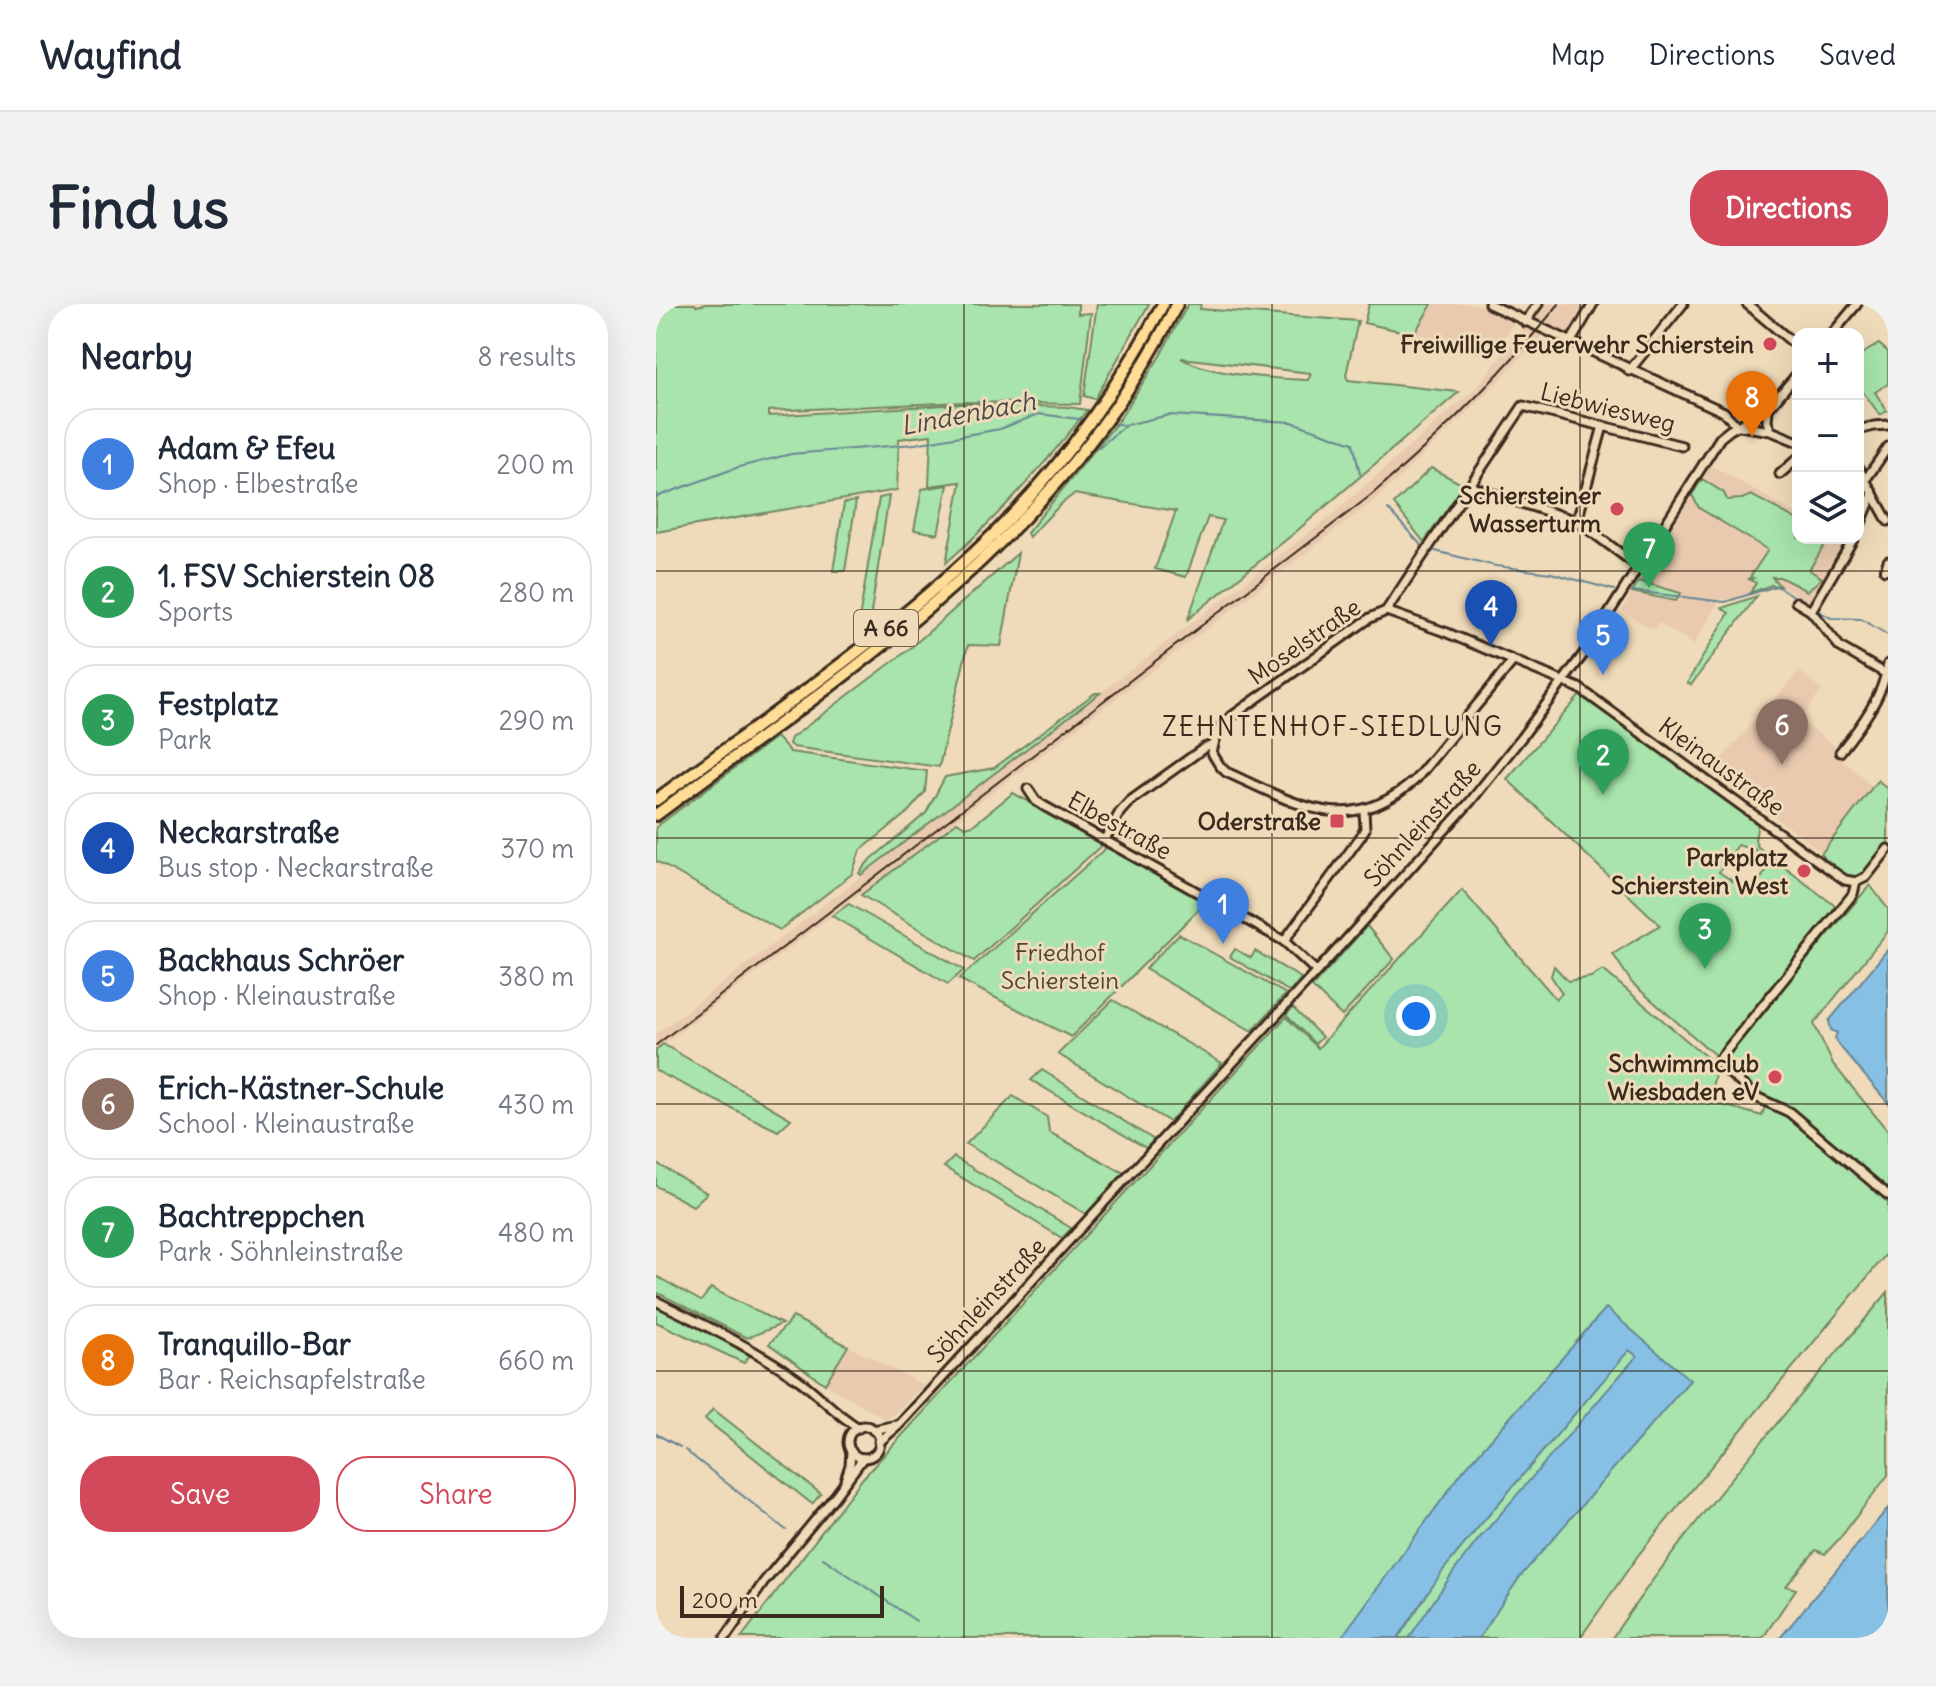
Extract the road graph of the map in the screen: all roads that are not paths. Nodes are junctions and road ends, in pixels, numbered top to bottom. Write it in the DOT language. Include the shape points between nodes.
graph roads {
  1 [pos="1163,304"];
  2 [pos="1177,304"];
  3 [pos="1489,304"];
  4 [pos="1538,304"];
  5 [pos="1593,304"];
  6 [pos="1683,304"];
  7 [pos="1747,304"];
  8 [pos="1857,304"];
  9 [pos="1525,322"];
  10 [pos="1837,328"];
  11 [pos="1792,342"];
  12 [pos="1570,343"];
  13 [pos="1629,371"];
  14 [pos="1792,380"];
  15 [pos="1114,399"];
  16 [pos="1523,406"];
  17 [pos="1768,409"];
  18 [pos="1888,425"];
  19 [pos="1603,426"];
  20 [pos="1737,426"];
  21 [pos="1864,428"];
  22 [pos="1093,429"];
  23 [pos="1771,431"];
  24 [pos="1792,440"];
  25 [pos="1682,446"];
  26 [pos="1888,447"];
  27 [pos="1792,463"];
  28 [pos="1861,472"];
  29 [pos="1780,474"];
  30 [pos="1866,479"];
  31 [pos="1469,486"];
  32 [pos="1873,494"];
  33 [pos="1864,516"];
  34 [pos="1577,521"];
  35 [pos="1888,521"];
  36 [pos="1850,544"];
  37 [pos="1888,561"];
  38 [pos="1639,567"];
  39 [pos="1885,570"];
  40 [pos="1796,602"];
  41 [pos="1813,608"];
  42 [pos="1386,611"];
  43 [pos="1513,661"];
  44 [pos="1888,664"];
  45 [pos="1887,675"];
  46 [pos="1564,680"];
  47 [pos="1213,745"];
  48 [pos="1840,752"];
  49 [pos="1028,789"];
  50 [pos="656,800"];
  51 [pos="1364,810"];
  52 [pos="656,815"];
  53 [pos="1105,839"];
  54 [pos="1888,849"];
  55 [pos="1856,882"];
  56 [pos="1284,941"];
  57 [pos="1316,971"];
  58 [pos="1888,1195"];
  59 [pos="656,1301"];
  60 [pos="835,1411"];
  61 [pos="902,1421"];
  62 [pos="859,1428"];
  63 [pos="873,1430"];
  64 [pos="849,1436"];
  65 [pos="879,1442"];
  66 [pos="851,1451"];
  67 [pos="863,1458"];
  68 [pos="843,1486"];
  69 [pos="725,1638"];
  1 -- 15 [label="highway, A 66"];
  2 -- 15 [label="highway, A 66"];
  3 -- 9 [label="street"];
  4 -- 9 [label="street"];
  5 -- 12 [label="street"];
  6 -- 13 [label="street"];
  7 -- 11 [label="street"];
  8 -- 10 [label="street"];
  9 -- 12 [label="street"];
  12 -- 13 [label="street"];
  13 -- 20 [label="street" via="1724,412"];
  14 -- 17 [label="street"];
  15 -- 22 [label="highway, A 66"];
  16 -- 19 [label="street, Liebwiesweg"];
  16 -- 31 [label="street, Moselstraße"];
  17 -- 20 [label="street, Söhnleinstraße"];
  17 -- 23 [label="street"];
  18 -- 21 [label="street"];
  19 -- 25 [label="street, Liebwiesweg"];
  19 -- 34 [label="street"];
  20 -- 23 [label="street"];
  20 -- 38 [label="street, Söhnleinstraße" via="1720,438"];
  22 -- 50 [label="highway, A 66" via="941,583"];
  22 -- 52 [label="highway, A 66" via="1028,516 949,591"];
  23 -- 24 [label="street"];
  26 -- 30 [label="street"];
  27 -- 29 [label="street"];
  28 -- 30 [label="street"];
  30 -- 32 [label="street"];
  31 -- 34 [label="street"];
  31 -- 42 [label="street, Moselstraße"];
  32 -- 33 [label="street"];
  32 -- 35 [label="street"];
  34 -- 38 [label="street"];
  36 -- 41 [label="street"];
  37 -- 39 [label="street"];
  38 -- 46 [label="street, Söhnleinstraße"];
  40 -- 41 [label="street"];
  41 -- 45 [label="street" via="1834,642"];
  42 -- 43 [label="street, Kleinaustraße"];
  42 -- 47 [label="street, Moselstraße" via="1228,719"];
  43 -- 46 [label="street, Kleinaustraße"];
  43 -- 51 [label="street" via="1416,779"];
  44 -- 45 [label="street"];
  45 -- 48 [label="street"];
  46 -- 55 [label="street, Kleinaustraße" via="1845,880"];
  46 -- 57 [label="street, Söhnleinstraße" via="1470,802"];
  47 -- 51 [label="street" via="1214,758 1226,772 1297,805 1329,813"];
  47 -- 53 [label="street, Moselstraße" via="1130,801"];
  49 -- 53 [label="street, Elbestraße" via="1036,801"];
  51 -- 56 [label="street" via="1361,836"];
  53 -- 56 [label="street, Elbestraße"];
  54 -- 55 [label="street"];
  55 -- 58 [label="street" via="1853,894 1717,1062 1756,1097 1789,1112"];
  56 -- 57 [label="street, Elbestraße"];
  57 -- 61 [label="street, Söhnleinstraße"];
  59 -- 60 [label="street" via="758,1352"];
  60 -- 62 [label="street"];
  60 -- 64 [label="street"];
  61 -- 63 [label="street"];
  61 -- 65 [label="street, Söhnleinstraße"];
  62 -- 63 [label="street"];
  62 -- 64 [label="street"];
  63 -- 65 [label="street"];
  64 -- 66 [label="street"];
  65 -- 67 [label="street" via="875,1453"];
  66 -- 67 [label="street"];
  66 -- 68 [label="street"];
  67 -- 68 [label="street"];
  68 -- 69 [label="street"];
}
